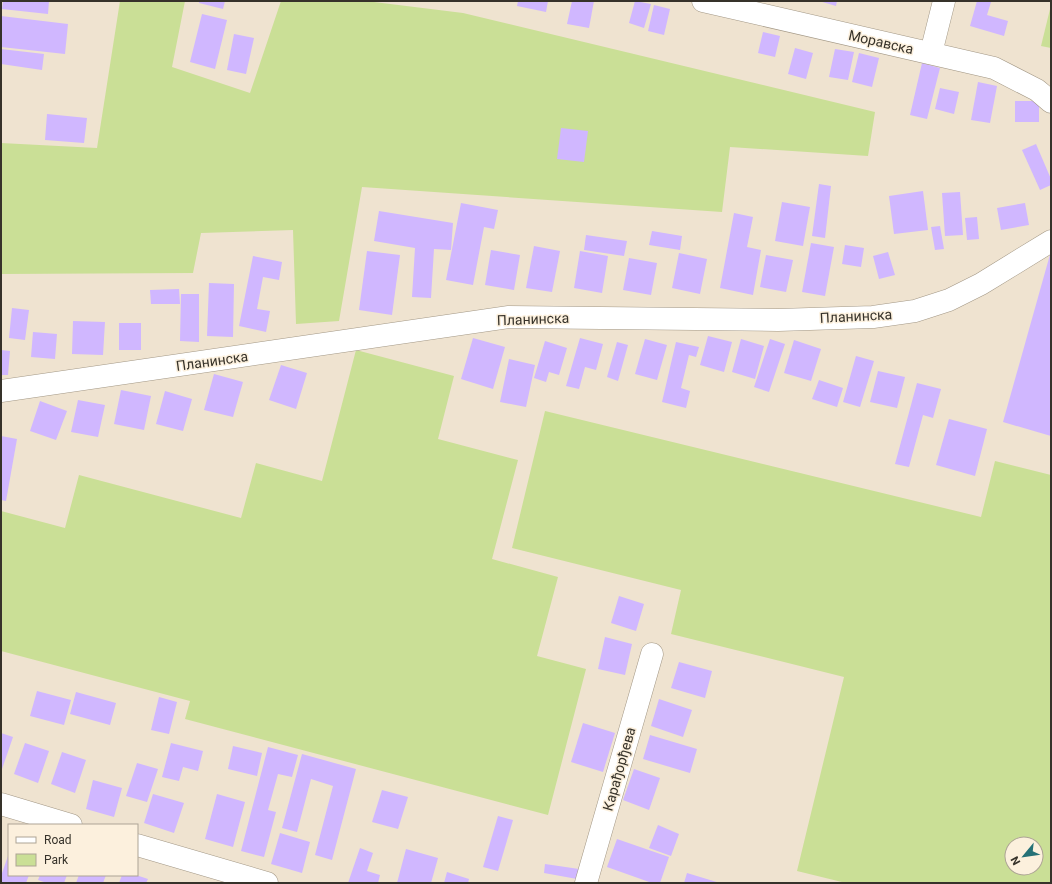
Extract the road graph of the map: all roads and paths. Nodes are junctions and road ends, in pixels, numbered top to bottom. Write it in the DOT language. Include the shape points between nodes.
graph roads {
  1 [pos="703,1"];
  2 [pos="944,1"];
  3 [pos="931,53"];
  4 [pos="1051,102"];
  5 [pos="1051,240"];
  6 [pos="1,391"];
  7 [pos="652,654"];
  8 [pos="1,804"];
  9 [pos="68,824"];
  10 [pos="138,844"];
  11 [pos="267,883"];
  12 [pos="586,883"];
  1 -- 3 [label="street, Моравска"];
  2 -- 3 [label="street"];
  3 -- 4 [label="street, Моравска" via="994,68 1037,90"];
  5 -- 6 [label="street, Планинска" via="974,287 949,300 915,311 873,317 778,320 509,317"];
  7 -- 12 [label="street, Карађорђева"];
  8 -- 9 [label="street"];
  10 -- 11 [label="street"];
}
